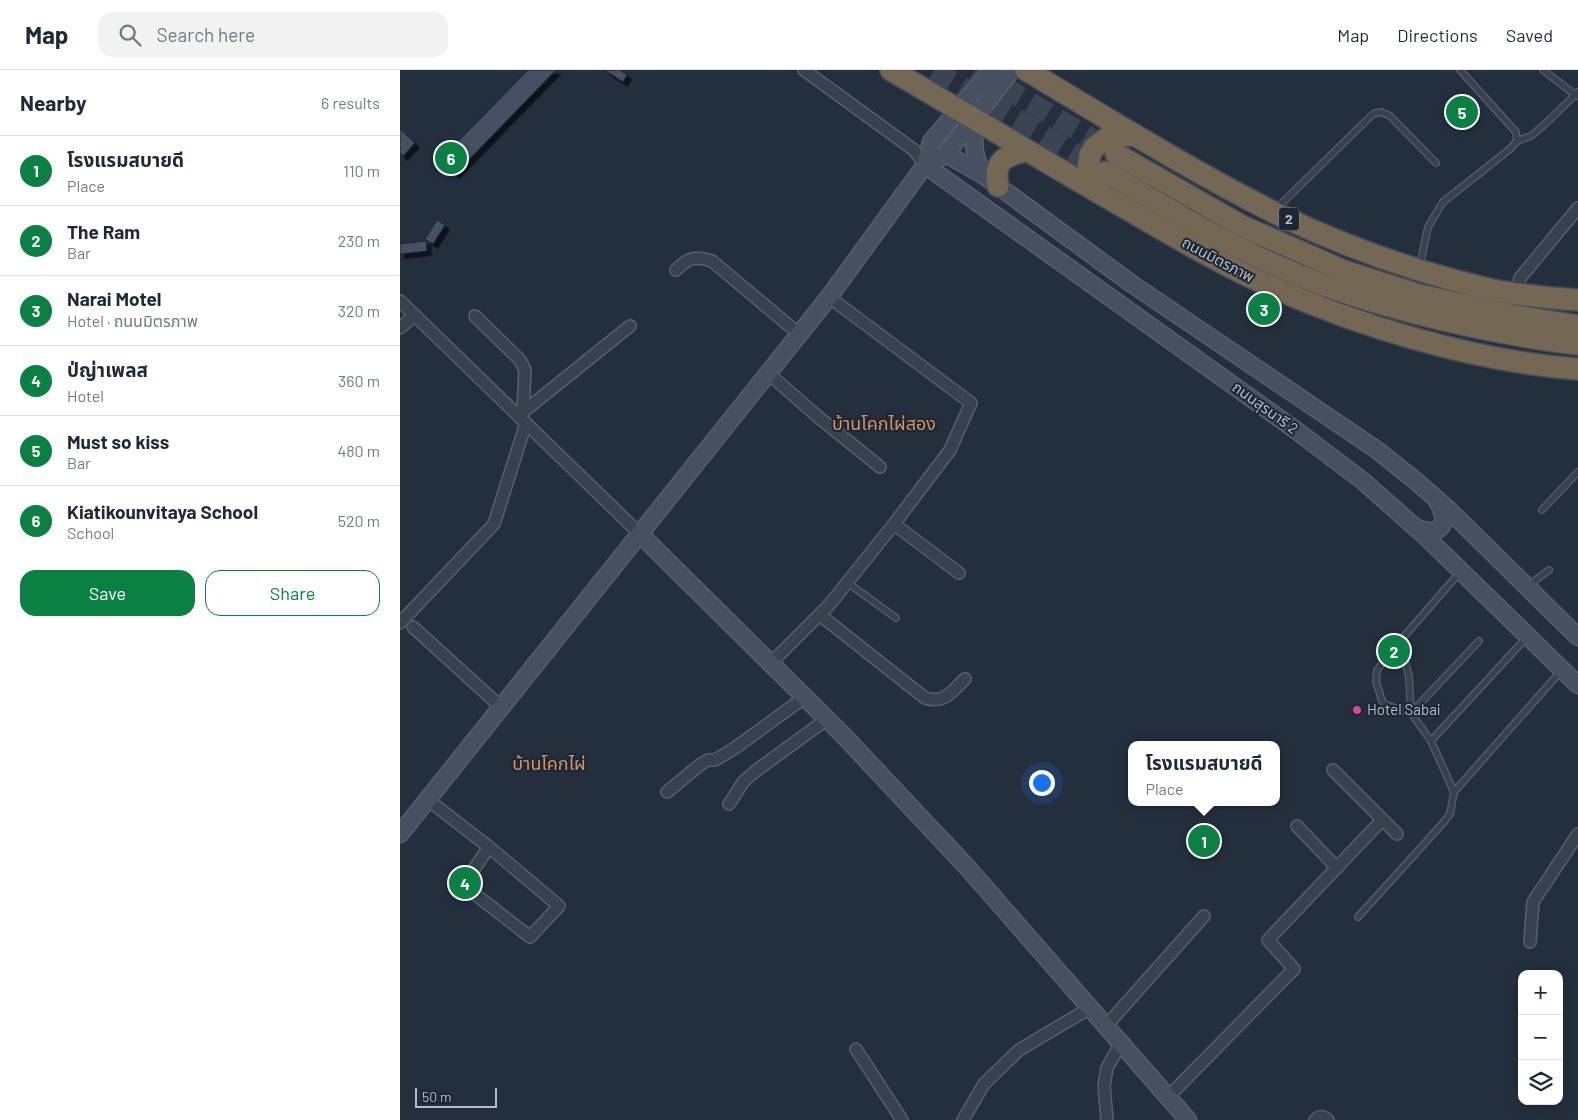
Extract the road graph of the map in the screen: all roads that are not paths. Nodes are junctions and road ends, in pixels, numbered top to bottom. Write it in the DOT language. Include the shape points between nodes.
graph roads {
  1 [pos="804,70"];
  2 [pos="891,70"];
  3 [pos="992,70"];
  4 [pos="1012,70"];
  5 [pos="1026,70"];
  6 [pos="1460,70"];
  7 [pos="1544,70"];
  8 [pos="1577,94"];
  9 [pos="966,114"];
  10 [pos="1135,135"];
  11 [pos="1517,141"];
  12 [pos="1027,151"];
  13 [pos="946,154"];
  14 [pos="1436,163"];
  15 [pos="925,165"];
  16 [pos="991,180"];
  17 [pos="1100,193"];
  18 [pos="1578,208"];
  19 [pos="1276,213"];
  20 [pos="676,270"];
  21 [pos="1419,270"];
  22 [pos="1517,293"];
  23 [pos="829,297"];
  24 [pos="400,300"];
  25 [pos="1578,300"];
  26 [pos="414,315"];
  27 [pos="474,316"];
  28 [pos="630,326"];
  29 [pos="1578,326"];
  30 [pos="400,328"];
  31 [pos="799,334"];
  32 [pos="1578,344"];
  33 [pos="1578,369"];
  34 [pos="768,373"];
  35 [pos="523,417"];
  36 [pos="880,467"];
  37 [pos="1578,472"];
  38 [pos="1437,500"];
  39 [pos="1542,510"];
  40 [pos="894,524"];
  41 [pos="1416,527"];
  42 [pos="640,534"];
  43 [pos="1462,570"];
  44 [pos="1549,570"];
  45 [pos="959,573"];
  46 [pos="848,583"];
  47 [pos="1527,586"];
  48 [pos="820,615"];
  49 [pos="896,618"];
  50 [pos="400,623"];
  51 [pos="413,627"];
  52 [pos="1528,636"];
  53 [pos="1578,637"];
  54 [pos="1400,641"];
  55 [pos="1479,641"];
  56 [pos="770,664"];
  57 [pos="1563,670"];
  58 [pos="965,679"];
  59 [pos="1578,685"];
  60 [pos="805,697"];
  61 [pos="501,707"];
  62 [pos="1411,713"];
  63 [pos="827,719"];
  64 [pos="1431,741"];
  65 [pos="1332,770"];
  66 [pos="667,792"];
  67 [pos="1454,792"];
  68 [pos="428,799"];
  69 [pos="728,804"];
  70 [pos="1382,820"];
  71 [pos="1297,826"];
  72 [pos="400,834"];
  73 [pos="1397,834"];
  74 [pos="1578,834"];
  75 [pos="488,847"];
  76 [pos="1568,848"];
  77 [pos="1578,855"];
  78 [pos="1337,868"];
  79 [pos="1204,916"];
  80 [pos="1358,918"];
  81 [pos="1530,942"];
  82 [pos="1090,1008"];
  83 [pos="1106,1026"];
  84 [pos="1121,1043"];
  85 [pos="856,1049"];
  86 [pos="1168,1096"];
  87 [pos="902,1120"];
  88 [pos="963,1120"];
  89 [pos="1107,1120"];
  90 [pos="1188,1120"];
  91 [pos="1315,1120"];
  92 [pos="1328,1120"];
  1 -- 15 [label="street" via="914,150"];
  2 -- 9 [label="highway, ถนนมิตรภาพ"];
  3 -- 9 [label="main road"];
  4 -- 9 [label="main road"];
  5 -- 10 [label="highway, 2"];
  6 -- 11 [label="lane" via="1516,132"];
  7 -- 8 [label="lane"];
  8 -- 11 [label="lane" via="1531,136"];
  9 -- 12 [label="highway, ถนนมิตรภาพ"];
  9 -- 13 [label="main road"];
  9 -- 15 [label="main road" via="930,142"];
  9 -- 16 [label="main road" via="977,163"];
  10 -- 17 [label="highway" via="1108,137 1094,148 1088,170"];
  10 -- 19 [label="highway, 2"];
  11 -- 21 [label="lane" via="1443,202 1428,226"];
  12 -- 16 [label="highway" via="1005,158"];
  12 -- 17 [label="highway, ถนนมิตรภาพ"];
  13 -- 15 [label="main road"];
  13 -- 16 [label="main road, ถนนสุรนารี 2"];
  14 -- 19 [label="lane" via="1390,116 1380,112 1373,114 1282,203"];
  15 -- 23 [label="main road"];
  15 -- 41 [label="main road, ถนนสุรนารี 2" via="1297,431 1363,481"];
  16 -- 38 [label="main road, ถนนสุรนารี 2" via="1132,284 1377,450"];
  17 -- 33 [label="highway, ถนนมิตรภาพ" via="1256,280 1331,312 1489,357"];
  18 -- 22 [label="street" via="1520,278"];
  19 -- 21 [label="highway, 2" via="1354,247"];
  20 -- 31 [label="street" via="691,258 712,261"];
  21 -- 22 [label="highway, 2"];
  22 -- 25 [label="highway, 2"];
  23 -- 31 [label="main road"];
  23 -- 40 [label="street" via="971,404 950,450"];
  24 -- 26 [label="street"];
  26 -- 30 [label="street"];
  26 -- 35 [label="street"];
  27 -- 35 [label="street" via="523,365"];
  28 -- 35 [label="street"];
  29 -- 32 [label="highway, ถนนมิตรภาพ / 2" via="1419,295 1344,271 1111,162 1230,244 1282,269 1423,316 1512,335"];
  31 -- 34 [label="main road"];
  34 -- 36 [label="street"];
  34 -- 42 [label="main road"];
  35 -- 42 [label="street"];
  35 -- 50 [label="street" via="494,524"];
  37 -- 39 [label="lane"];
  38 -- 41 [label="main road" via="1442,508 1439,526 1426,531"];
  38 -- 47 [label="main road, ถนนสุรนารี 2"];
  40 -- 45 [label="street"];
  40 -- 46 [label="street"];
  41 -- 43 [label="main road, ถนนสุรนารี 2"];
  42 -- 56 [label="main road"];
  42 -- 61 [label="main road"];
  43 -- 52 [label="main road, ถนนสุรนารี 2"];
  43 -- 54 [label="lane"];
  44 -- 47 [label="lane"];
  46 -- 48 [label="street"];
  46 -- 49 [label="lane"];
  47 -- 53 [label="main road, ถนนสุรนารี 2"];
  48 -- 56 [label="street"];
  48 -- 58 [label="street" via="925,698 941,700"];
  51 -- 61 [label="street"];
  52 -- 57 [label="main road, ถนนสุรนารี 2"];
  52 -- 64 [label="lane"];
  54 -- 62 [label="lane" via="1409,677"];
  54 -- 62 [label="lane" via="1377,670 1376,681 1386,705"];
  55 -- 62 [label="lane"];
  56 -- 60 [label="main road"];
  57 -- 59 [label="main road, ถนนสุรนารี 2"];
  57 -- 67 [label="lane"];
  60 -- 63 [label="main road"];
  60 -- 66 [label="street" via="735,748 715,760 704,762"];
  61 -- 68 [label="main road"];
  62 -- 64 [label="lane"];
  63 -- 69 [label="street" via="756,770"];
  63 -- 82 [label="main road" via="967,867"];
  64 -- 67 [label="lane"];
  65 -- 70 [label="street"];
  67 -- 80 [label="lane" via="1450,814 1444,822"];
  68 -- 72 [label="main road"];
  68 -- 75 [label="street"];
  70 -- 73 [label="street"];
  70 -- 78 [label="street"];
  71 -- 78 [label="street"];
  74 -- 76 [label="street"];
  75 -- 75 [label="street" via="559,906 530,937 463,886"];
  76 -- 77 [label="street"];
  76 -- 81 [label="street" via="1533,902"];
  78 -- 86 [label="street" via="1268,940 1294,968"];
  79 -- 83 [label="street"];
  82 -- 83 [label="main road"];
  82 -- 88 [label="street" via="1019,1050 984,1084"];
  83 -- 84 [label="main road"];
  84 -- 86 [label="main road"];
  84 -- 89 [label="street" via="1107,1068 1104,1086"];
  85 -- 87 [label="street"];
  86 -- 90 [label="main road"];
  91 -- 92 [label="street" via="1323,1116"];
}
